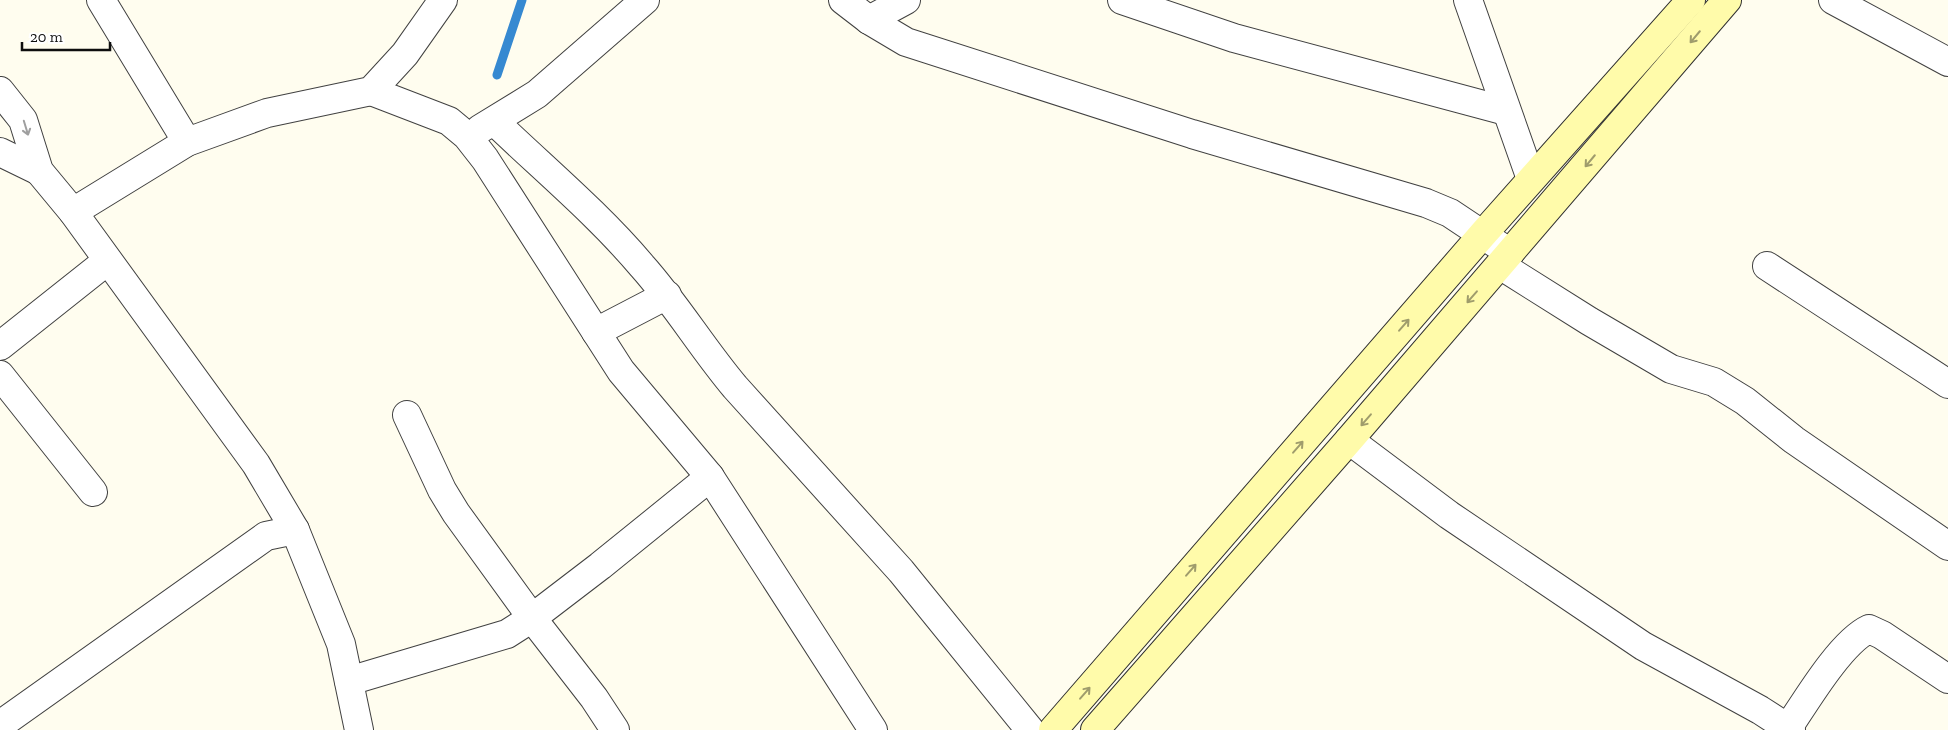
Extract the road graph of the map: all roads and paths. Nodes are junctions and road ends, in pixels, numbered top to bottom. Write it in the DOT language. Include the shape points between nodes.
graph roads {
  1 [pos="101,0"];
  2 [pos="443,0"];
  3 [pos="645,0"];
  4 [pos="843,0"];
  5 [pos="906,0"];
  6 [pos="1122,0"];
  7 [pos="1468,0"];
  8 [pos="1691,0"];
  9 [pos="1727,0"];
  10 [pos="1833,0"];
  11 [pos="869,20"];
  12 [pos="1948,62"];
  13 [pos="371,90"];
  14 [pos="0,91"];
  15 [pos="1506,111"];
  16 [pos="495,122"];
  17 [pos="467,136"];
  18 [pos="187,142"];
  19 [pos="0,152"];
  20 [pos="39,171"];
  21 [pos="1531,179"];
  22 [pos="73,212"];
  23 [pos="1483,234"];
  24 [pos="1505,259"];
  25 [pos="107,261"];
  26 [pos="1767,266"];
  27 [pos="667,295"];
  28 [pos="596,332"];
  29 [pos="0,346"];
  30 [pos="0,374"];
  31 [pos="1948,384"];
  32 [pos="407,415"];
  33 [pos="1349,440"];
  34 [pos="710,477"];
  35 [pos="93,492"];
  36 [pos="295,530"];
  37 [pos="1948,546"];
  38 [pos="532,618"];
  39 [pos="1948,679"];
  40 [pos="349,681"];
  41 [pos="4,726"];
  42 [pos="1790,729"];
  43 [pos="359,730"];
  44 [pos="615,730"];
  45 [pos="873,730"];
  46 [pos="1030,730"];
  47 [pos="1053,730"];
  48 [pos="1095,730"];
  1 -- 18 [label="street"];
  2 -- 13 [label="street" via="405,54"];
  3 -- 16 [label="street" via="578,61"];
  4 -- 11 [label="street"];
  5 -- 11 [label="street"];
  6 -- 15 [label="street" via="1234,38"];
  7 -- 15 [label="street"];
  8 -- 21 [label="main road"];
  9 -- 24 [label="main road, one-way"];
  10 -- 12 [label="street"];
  11 -- 23 [label="street" via="906,42 1192,134 1426,203 1450,213"];
  13 -- 17 [label="street" via="449,121"];
  13 -- 18 [label="street" via="267,113"];
  14 -- 20 [label="street, one-way" via="23,120"];
  15 -- 21 [label="street"];
  16 -- 17 [label="street"];
  16 -- 27 [label="street" via="617,237"];
  17 -- 28 [label="street" via="486,159"];
  18 -- 22 [label="street"];
  19 -- 20 [label="street"];
  20 -- 22 [label="street"];
  21 -- 23 [label="main road"];
  22 -- 25 [label="street"];
  23 -- 24 [label="street"];
  47 -- 23 [label="main road, one-way"];
  24 -- 33 [label="main road, one-way"];
  24 -- 37 [label="street" via="1589,321 1671,369 1714,382 1738,397 1794,440"];
  25 -- 29 [label="street"];
  25 -- 36 [label="street" via="256,464"];
  26 -- 31 [label="street"];
  27 -- 28 [label="street"];
  27 -- 46 [label="street" via="719,368 902,571"];
  28 -- 34 [label="street" via="621,371"];
  30 -- 35 [label="street"];
  32 -- 38 [label="street" via="446,498"];
  33 -- 42 [label="street" via="1449,515 1643,646"];
  33 -- 48 [label="main road"];
  34 -- 38 [label="street"];
  34 -- 45 [label="street"];
  36 -- 40 [label="street" via="341,644"];
  36 -- 41 [label="street" via="266,536"];
  38 -- 40 [label="street" via="507,634"];
  38 -- 44 [label="street"];
  39 -- 42 [label="street" via="1869,629 1860,633 1827,670"];
  40 -- 43 [label="street"];
}
